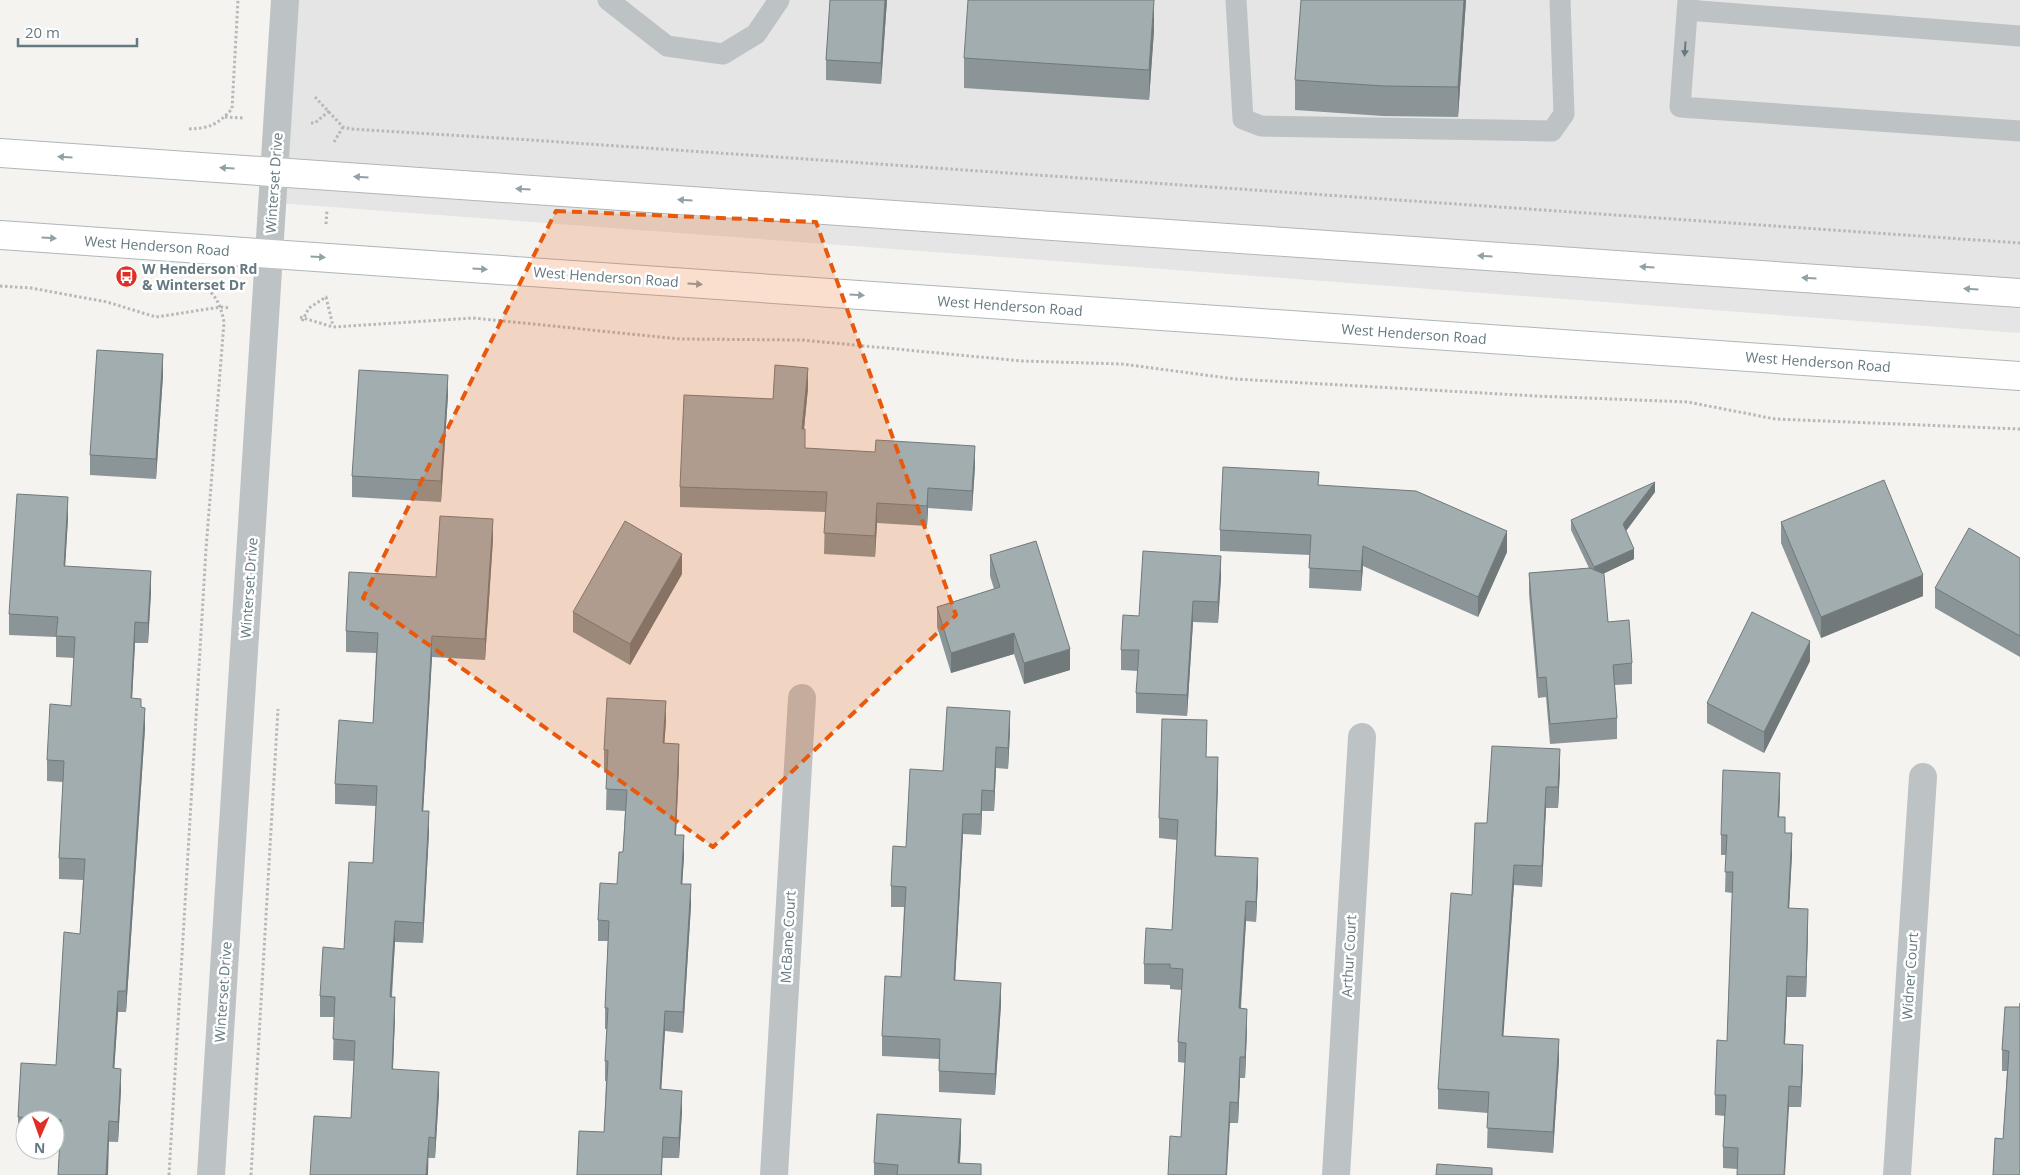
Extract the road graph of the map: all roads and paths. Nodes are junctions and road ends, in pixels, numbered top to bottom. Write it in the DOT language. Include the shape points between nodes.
graph roads {
  1 [pos="238,0"];
  2 [pos="285,0"];
  3 [pos="608,0"];
  4 [pos="779,0"];
  5 [pos="1236,0"];
  6 [pos="1560,0"];
  7 [pos="1688,5"];
  8 [pos="2020,36"];
  9 [pos="316,89"];
  10 [pos="186,129"];
  11 [pos="193,129"];
  12 [pos="2020,131"];
  13 [pos="0,152"];
  14 [pos="192,166"];
  15 [pos="276,172"];
  16 [pos="0,235"];
  17 [pos="2020,243"];
  18 [pos="187,248"];
  19 [pos="270,254"];
  20 [pos="0,286"];
  21 [pos="2020,293"];
  22 [pos="221,307"];
  23 [pos="266,311"];
  24 [pos="302,319"];
  25 [pos="333,327"];
  26 [pos="301,328"];
  27 [pos="2020,376"];
  28 [pos="2020,428"];
  29 [pos="802,698"];
  30 [pos="278,706"];
  31 [pos="1362,737"];
  32 [pos="1923,776"];
  33 [pos="169,1175"];
  34 [pos="211,1175"];
  35 [pos="251,1175"];
  36 [pos="774,1175"];
  37 [pos="1336,1175"];
  38 [pos="1898,1175"];
  1 -- 11 [label="path" via="232,109 216,125"];
  2 -- 15 [label="street, Winterset Drive"];
  3 -- 4 [label="lane" via="666,46 723,54 756,34"];
  5 -- 6 [label="lane" via="1243,119 1261,126 1552,131 1564,114"];
  7 -- 8 [label="lane"];
  7 -- 12 [label="lane, one-way" via="1680,107"];
  9 -- 17 [label="path" via="315,98 343,127 352,129"];
  10 -- 11 [label="path"];
  11 -- 14 [label="path"];
  14 -- 13 [label="main road, one-way"];
  15 -- 14 [label="main road, one-way"];
  15 -- 19 [label="street, Winterset Drive"];
  21 -- 15 [label="main road, one-way"];
  16 -- 18 [label="main road, West Henderson Road, one-way"];
  18 -- 19 [label="main road, West Henderson Road"];
  18 -- 22 [label="path" via="185,281 196,282 211,291"];
  19 -- 23 [label="street, Winterset Drive"];
  19 -- 27 [label="main road, West Henderson Road, one-way"];
  20 -- 22 [label="path" via="31,288 107,302 156,317"];
  22 -- 23 [label="path"];
  22 -- 33 [label="path" via="224,322 206,549"];
  23 -- 24 [label="path" via="294,314"];
  23 -- 34 [label="street, Winterset Drive"];
  24 -- 25 [label="path"];
  24 -- 25 [label="path" via="309,308 326,297"];
  24 -- 26 [label="path"];
  25 -- 28 [label="path" via="473,318 680,339 802,340 1022,361 1122,364 1235,379 1688,402 1775,419"];
  29 -- 36 [label="street, McBane Court"];
  30 -- 35 [label="path"];
  31 -- 37 [label="street, Arthur Court"];
  32 -- 38 [label="street, Widner Court"];
}
